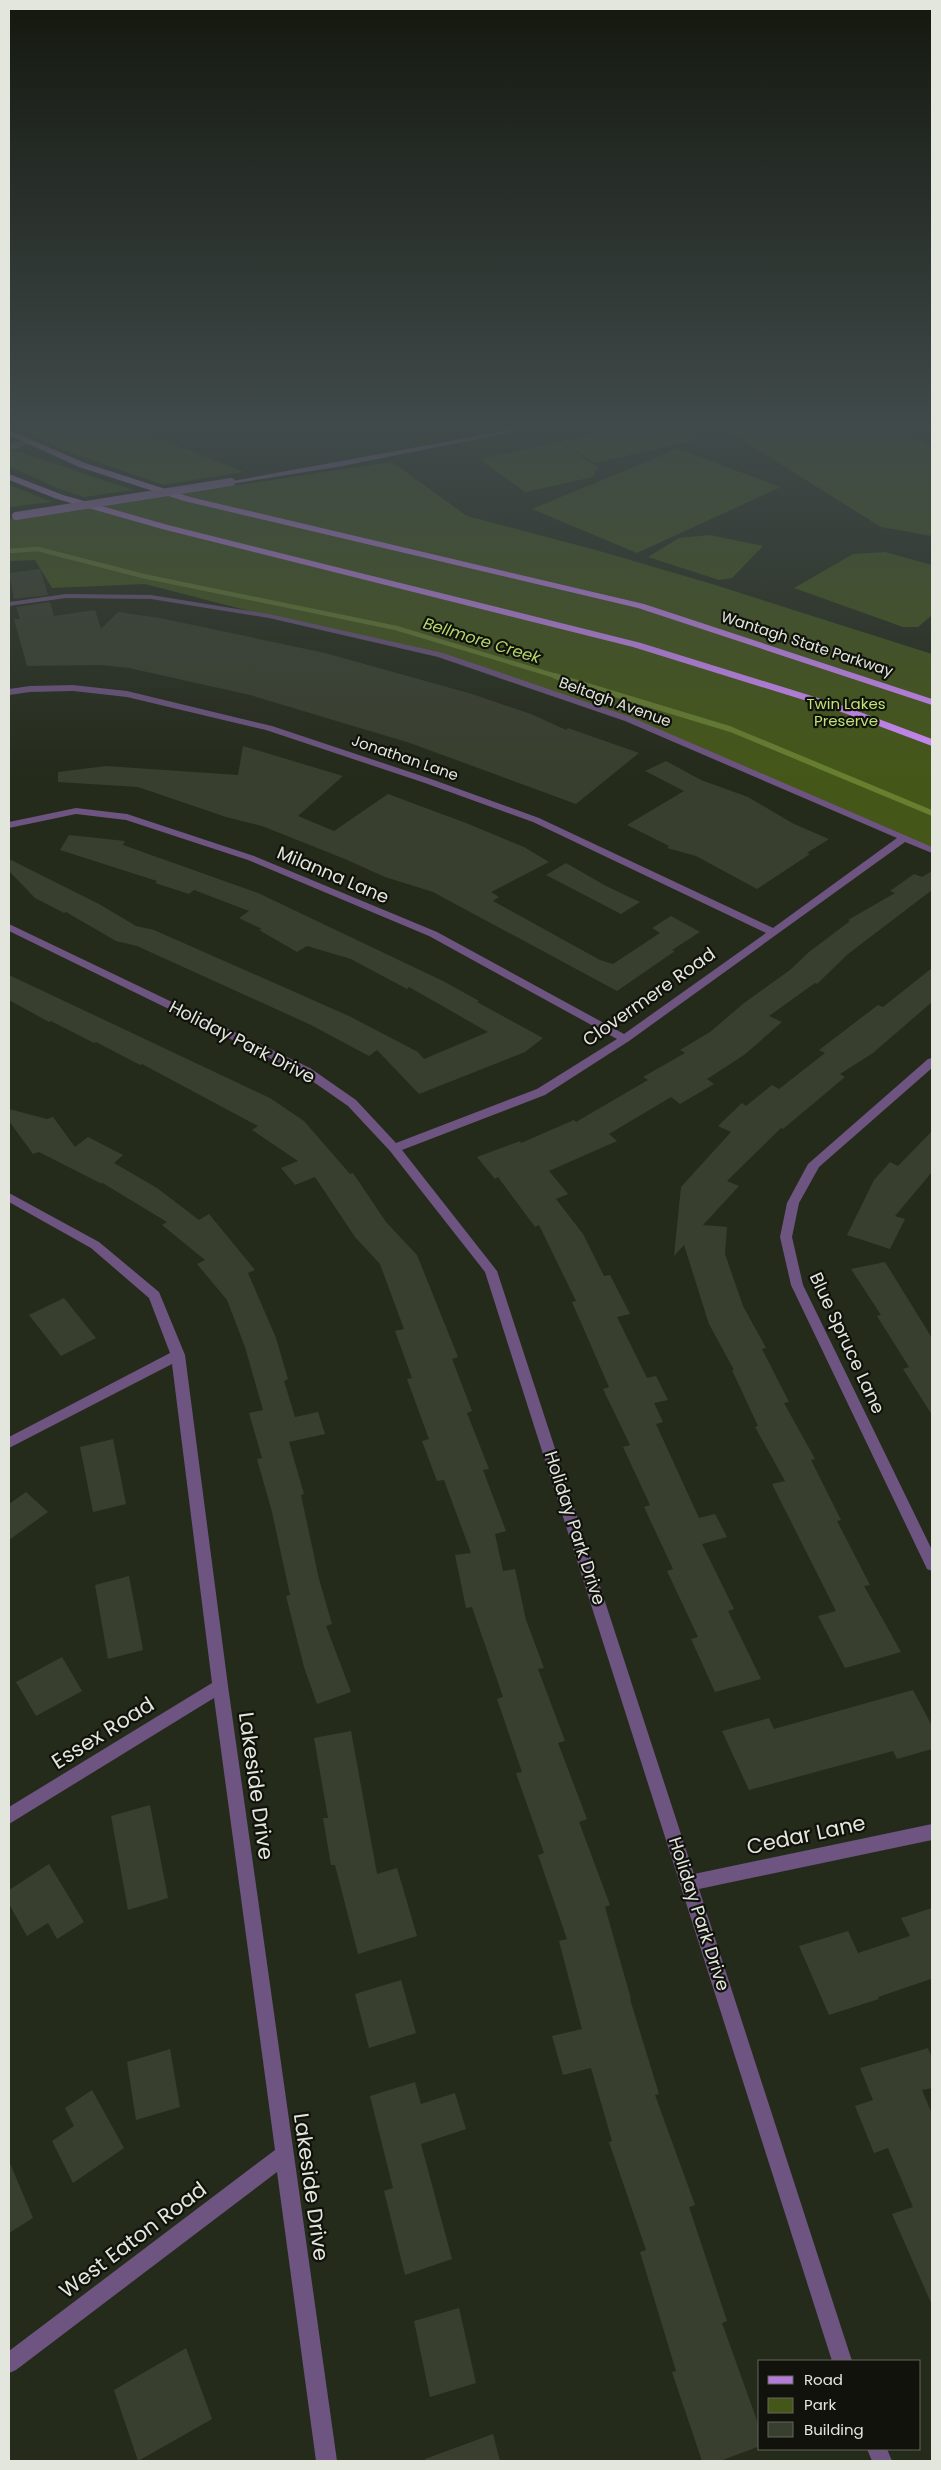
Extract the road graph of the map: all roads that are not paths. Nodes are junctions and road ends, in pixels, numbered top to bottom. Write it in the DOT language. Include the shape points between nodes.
graph roads {
  1 [pos="238,545"];
  2 [pos="384,545"];
  3 [pos="9,604"];
  4 [pos="9,692"];
  5 [pos="932,702"];
  6 [pos="932,743"];
  7 [pos="9,825"];
  8 [pos="904,838"];
  9 [pos="932,850"];
  10 [pos="9,927"];
  11 [pos="771,932"];
  12 [pos="625,1039"];
  13 [pos="932,1062"];
  14 [pos="394,1148"];
  15 [pos="9,1197"];
  16 [pos="178,1355"];
  17 [pos="9,1443"];
  18 [pos="929,1551"];
  19 [pos="932,1565"];
  20 [pos="220,1686"];
  21 [pos="9,1816"];
  22 [pos="932,1832"];
  23 [pos="690,1883"];
  24 [pos="285,2154"];
  25 [pos="842,2360"];
  26 [pos="9,2363"];
  27 [pos="327,2461"];
  1 -- 6 [label="highway" via="637,645 840,708"];
  2 -- 5 [label="highway, Wantagh State Parkway" via="641,606"];
  3 -- 8 [label="street, Beltagh Avenue" via="66,596 151,597 269,616 440,655 628,719"];
  4 -- 11 [label="street, Jonathan Lane" via="73,688 127,694 269,728 536,820"];
  7 -- 12 [label="street, Milanna Lane" via="76,811 126,817 251,858 433,934"];
  8 -- 9 [label="street, Beltagh Avenue"];
  8 -- 11 [label="street, Clovermere Road"];
  10 -- 14 [label="street, Holiday Park Drive" via="306,1071 352,1103"];
  11 -- 12 [label="street, Clovermere Road"];
  12 -- 14 [label="street, Clovermere Road" via="541,1092"];
  13 -- 18 [label="street, Blue Spruce Lane" via="814,1164 793,1203 786,1237 797,1285"];
  14 -- 23 [label="street, Holiday Park Drive" via="491,1271"];
  15 -- 16 [label="street, Lakeside Drive" via="95,1245 154,1295"];
  16 -- 17 [label="street"];
  16 -- 20 [label="street, Lakeside Drive"];
  18 -- 19 [label="street, Blue Spruce Lane"];
  20 -- 21 [label="street, Essex Road"];
  20 -- 24 [label="street, Lakeside Drive"];
  22 -- 23 [label="street, Cedar Lane"];
  23 -- 25 [label="street, Holiday Park Drive"];
  24 -- 26 [label="street, West Eaton Road"];
  24 -- 27 [label="street, Lakeside Drive"];
}
